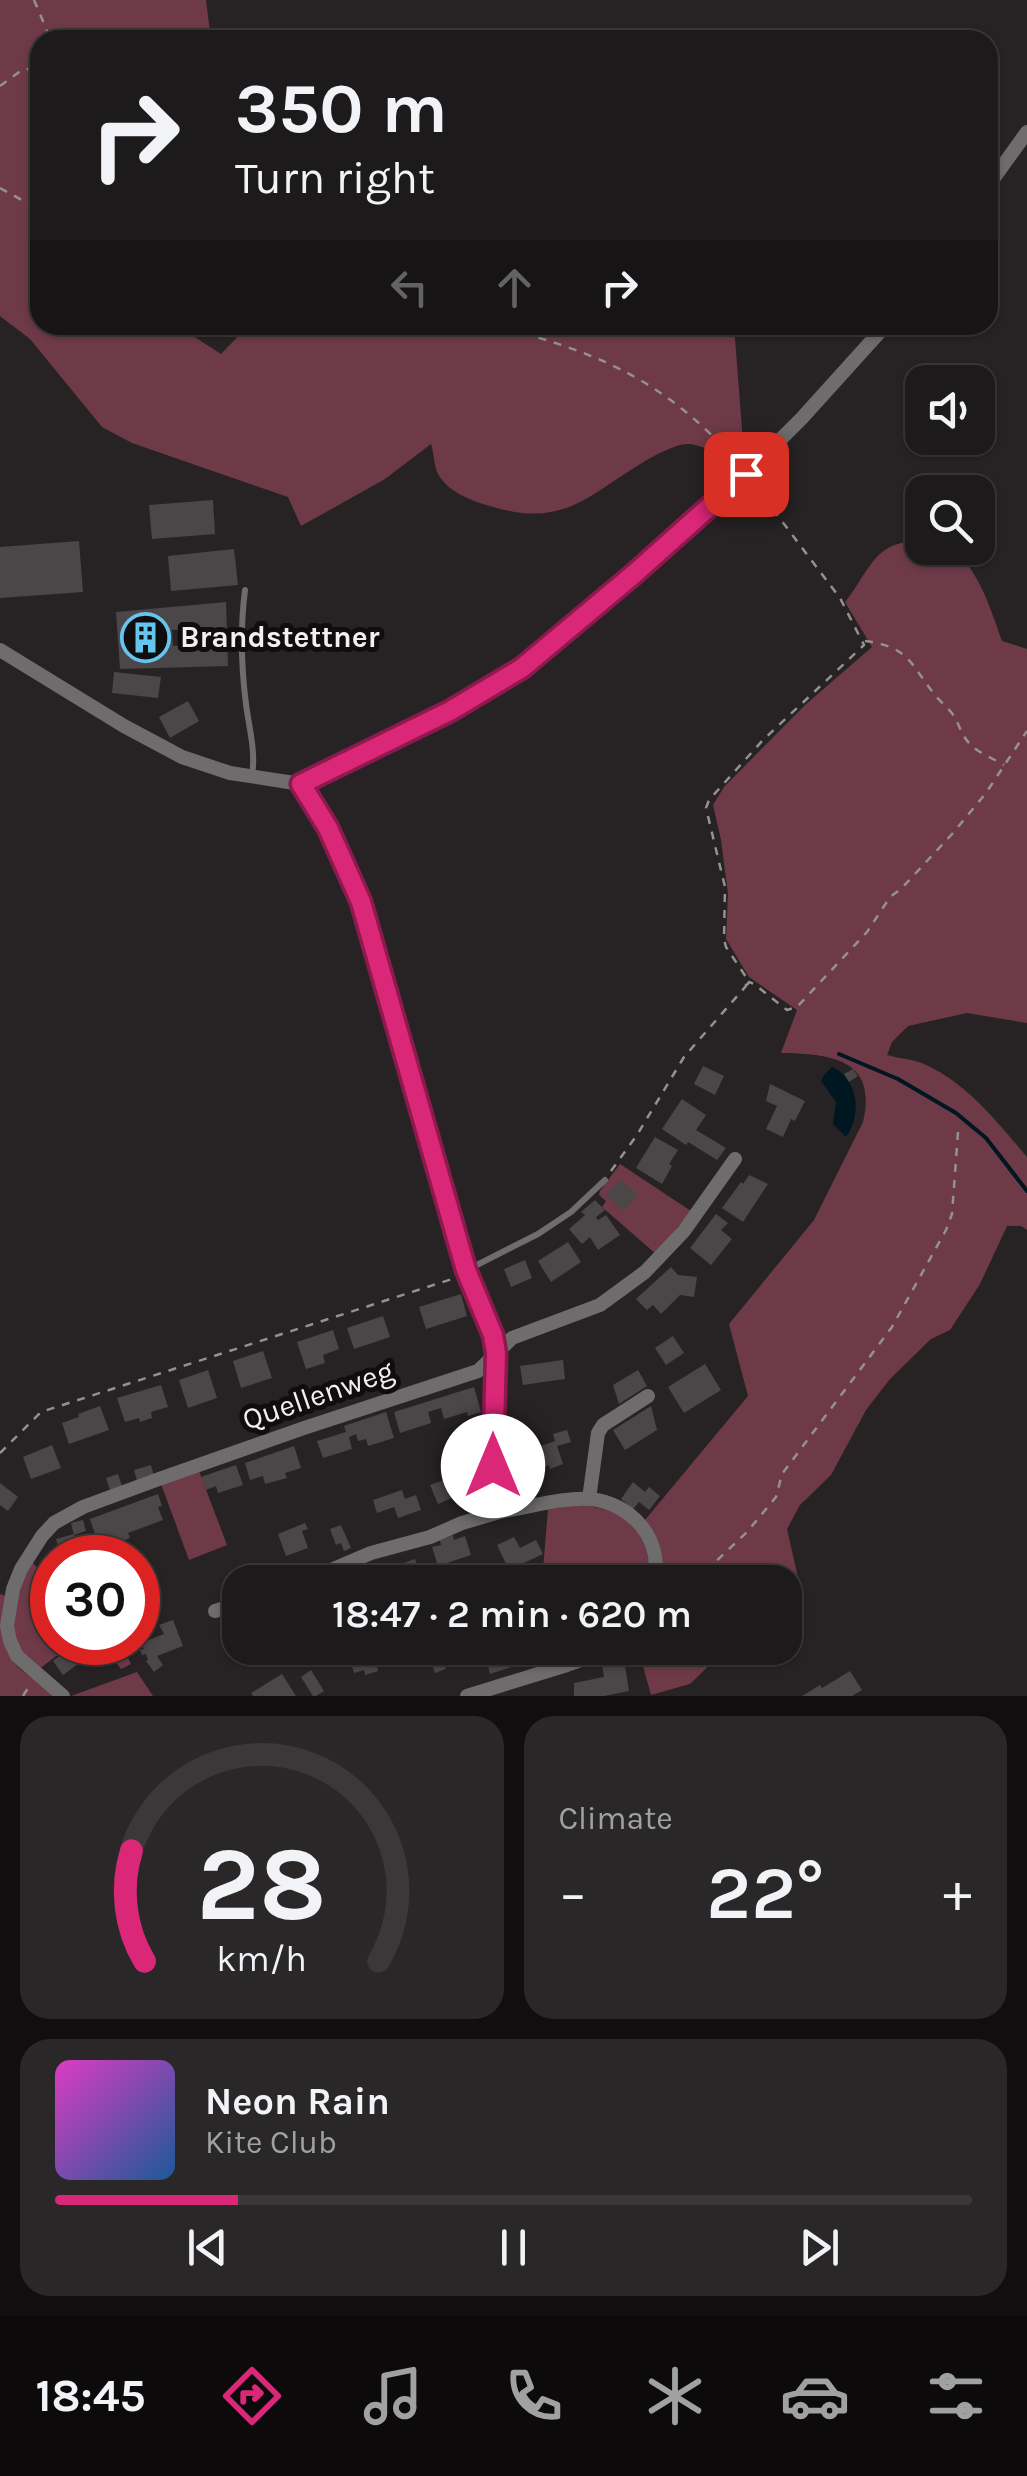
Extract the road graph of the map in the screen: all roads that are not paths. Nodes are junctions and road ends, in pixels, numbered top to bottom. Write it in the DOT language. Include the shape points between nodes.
graph roads {
  1 [pos="1027,132"];
  2 [pos="998,172"];
  3 [pos="877,335"];
  4 [pos="245,590"];
  5 [pos="0,650"];
  6 [pos="252,777"];
  7 [pos="301,784"];
  8 [pos="735,1159"];
  9 [pos="604,1180"];
  10 [pos="466,1270"];
  11 [pos="496,1353"];
  12 [pos="648,1396"];
  13 [pos="589,1499"];
  14 [pos="503,1510"];
  15 [pos="343,1565"];
  16 [pos="655,1565"];
  17 [pos="222,1608"];
  18 [pos="215,1610"];
  19 [pos="567,1665"];
  20 [pos="63,1696"];
  21 [pos="467,1696"];
  1 -- 2 [label="street"];
  3 -- 7 [label="street" via="746,474 522,668"];
  4 -- 6 [label="lane" via="241,656"];
  5 -- 6 [label="street" via="158,745"];
  6 -- 7 [label="street"];
  7 -- 10 [label="street" via="361,902"];
  8 -- 11 [label="street, Quellenweg" via="646,1272 600,1305 512,1338"];
  9 -- 10 [label="lane" via="572,1212"];
  10 -- 11 [label="street"];
  11 -- 14 [label="street" via="493,1466"];
  11 -- 20 [label="street, Quellenweg" via="478,1371 160,1479 54,1523 21,1569 7,1626 18,1656"];
  12 -- 13 [label="street" via="602,1425"];
  13 -- 14 [label="street"];
  13 -- 16 [label="street" via="635,1518 647,1532"];
  14 -- 15 [label="street"];
  17 -- 18 [label="street"];
  19 -- 21 [label="street"];
}
